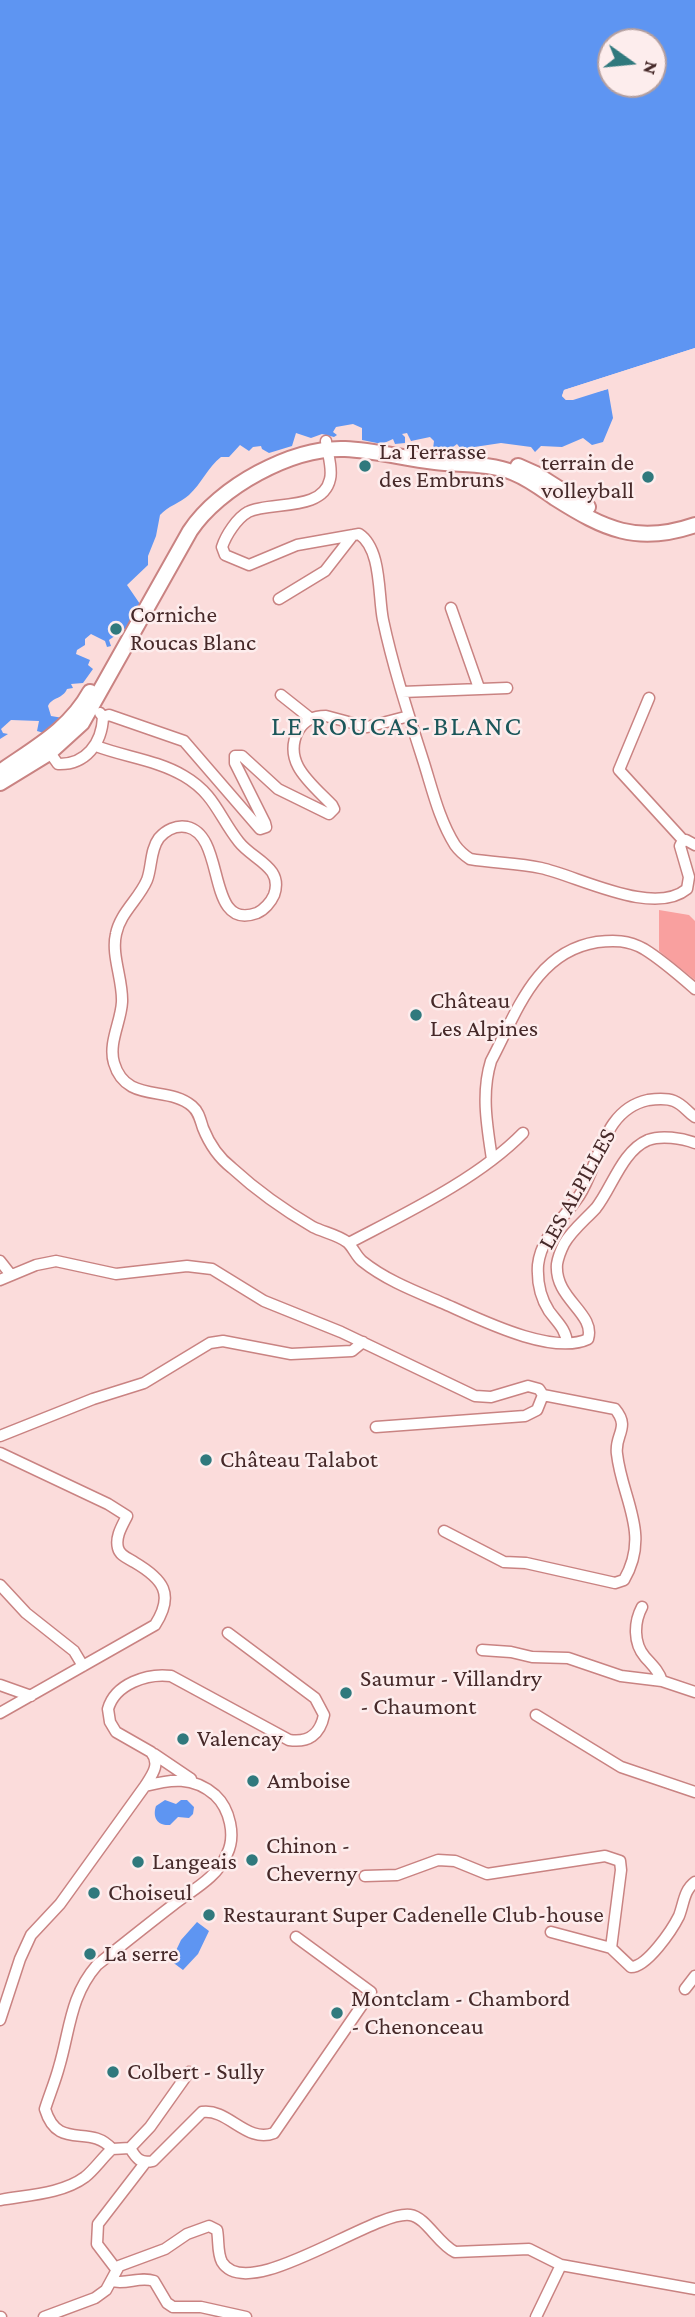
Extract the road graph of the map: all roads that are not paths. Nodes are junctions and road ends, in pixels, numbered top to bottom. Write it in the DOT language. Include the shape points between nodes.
graph roads {
  1 [pos="326,445"];
  2 [pos="695,516"];
  3 [pos="695,525"];
  4 [pos="353,535"];
  5 [pos="279,599"];
  6 [pos="451,608"];
  7 [pos="479,688"];
  8 [pos="507,688"];
  9 [pos="402,692"];
  10 [pos="281,695"];
  11 [pos="649,698"];
  12 [pos="94,708"];
  13 [pos="409,716"];
  14 [pos="310,718"];
  15 [pos="96,746"];
  16 [pos="45,747"];
  17 [pos="0,772"];
  18 [pos="0,783"];
  19 [pos="683,840"];
  20 [pos="695,845"];
  21 [pos="695,989"];
  22 [pos="695,1117"];
  23 [pos="523,1133"];
  24 [pos="695,1143"];
  25 [pos="492,1159"];
  26 [pos="349,1243"];
  27 [pos="0,1261"];
  28 [pos="11,1275"];
  29 [pos="0,1280"];
  30 [pos="341,1332"];
  31 [pos="363,1342"];
  32 [pos="567,1343"];
  33 [pos="335,1350"];
  34 [pos="543,1395"];
  35 [pos="376,1427"];
  36 [pos="0,1436"];
  37 [pos="0,1453"];
  38 [pos="444,1531"];
  39 [pos="0,1585"];
  40 [pos="642,1607"];
  41 [pos="228,1633"];
  42 [pos="482,1650"];
  43 [pos="83,1666"];
  44 [pos="662,1681"];
  45 [pos="0,1685"];
  46 [pos="695,1692"];
  47 [pos="31,1696"];
  48 [pos="0,1713"];
  49 [pos="536,1715"];
  50 [pos="151,1752"];
  51 [pos="196,1783"];
  52 [pos="145,1786"];
  53 [pos="694,1793"];
  54 [pos="365,1876"];
  55 [pos="695,1882"];
  56 [pos="551,1932"];
  57 [pos="296,1937"];
  58 [pos="611,1948"];
  59 [pos="695,1976"];
  60 [pos="685,1989"];
  61 [pos="0,2020"];
  62 [pos="190,2073"];
  63 [pos="130,2148"];
  64 [pos="112,2149"];
  65 [pos="145,2163"];
  66 [pos="0,2200"];
  67 [pos="561,2265"];
  68 [pos="116,2269"];
  69 [pos="112,2281"];
  70 [pos="695,2289"];
  71 [pos="44,2317"];
  72 [pos="246,2317"];
  73 [pos="536,2317"];
  1 -- 2 [label="main road" via="350,440 502,461 536,474 609,519 629,525 654,527"];
  1 -- 3 [label="main road" via="502,469 619,531 652,535"];
  1 -- 4 [label="street" via="331,475 326,490 311,500 249,511 225,537 222,547 225,555 249,565 297,545"];
  1 -- 12 [label="main road" via="238,484 211,504"];
  4 -- 5 [label="street" via="325,571"];
  4 -- 9 [label="street" via="365,538 376,562 382,617"];
  6 -- 7 [label="street"];
  7 -- 8 [label="street"];
  7 -- 9 [label="street"];
  9 -- 13 [label="street"];
  10 -- 14 [label="street"];
  11 -- 19 [label="street" via="619,770"];
  12 -- 14 [label="street" via="184,741 260,829 265,823 234,762 237,755 278,789 332,812 332,805 294,759 293,741"];
  12 -- 15 [label="street" via="101,734"];
  12 -- 16 [label="main road" via="82,723"];
  12 -- 16 [label="main road" via="72,719"];
  13 -- 14 [label="street" via="367,727 326,716"];
  13 -- 19 [label="street" via="453,842 470,859 541,868 644,899 687,889"];
  15 -- 16 [label="street" via="67,764 58,764"];
  15 -- 26 [label="street" via="171,768 188,778 219,807 239,843 272,870 275,879 272,899 265,907 257,912 236,912 222,899 209,848 198,833 178,827 161,836 147,879 121,920 115,939 122,997 112,1052 116,1068 130,1086 193,1107 210,1142 231,1168 290,1214"];
  16 -- 17 [label="main road"];
  16 -- 18 [label="main road"];
  19 -- 20 [label="street"];
  21 -- 25 [label="street" via="643,949 615,940 587,944 555,958 533,984 491,1061 485,1102"];
  22 -- 32 [label="street, LES ALPILLES" via="673,1101 653,1099 631,1107 614,1121 585,1185 540,1254 542,1298 563,1327"];
  23 -- 25 [label="street"];
  24 -- 32 [label="street, LES ALPILLES" via="676,1138 648,1140 636,1149 563,1245 557,1276 590,1331 588,1339"];
  25 -- 26 [label="street"];
  26 -- 32 [label="street" via="360,1260 390,1280 505,1331"];
  27 -- 28 [label="street"];
  28 -- 29 [label="street"];
  28 -- 30 [label="street" via="56,1261 116,1274 199,1266 223,1274 264,1301"];
  30 -- 31 [label="street"];
  30 -- 33 [label="street" via="344,1342"];
  31 -- 33 [label="street" via="352,1351"];
  31 -- 34 [label="street" via="475,1396 491,1397 528,1386"];
  33 -- 36 [label="street" via="290,1354 223,1341 210,1343 144,1383"];
  34 -- 35 [label="street" via="537,1410 526,1416"];
  34 -- 38 [label="street" via="615,1409 621,1416 616,1452 636,1529 631,1568 624,1580 615,1583 504,1562"];
  37 -- 43 [label="street" via="127,1516 118,1534 118,1548 123,1556 159,1578 165,1596 155,1625"];
  39 -- 43 [label="street" via="26,1613 74,1651"];
  40 -- 44 [label="street" via="636,1639"];
  41 -- 50 [label="street" via="316,1698 324,1715 320,1727 304,1741 289,1740 190,1684 155,1674 122,1689 108,1709 117,1732"];
  42 -- 44 [label="street" via="568,1658 621,1676"];
  43 -- 47 [label="street"];
  44 -- 46 [label="street"];
  45 -- 47 [label="street"];
  47 -- 48 [label="street"];
  49 -- 53 [label="street" via="621,1767"];
  50 -- 51 [label="street"];
  50 -- 52 [label="street" via="156,1766"];
  51 -- 52 [label="street" via="166,1780"];
  51 -- 64 [label="street" via="219,1798 226,1809 231,1828 228,1854 211,1877 88,1975 76,1997 45,2109 61,2134 101,2138"];
  52 -- 61 [label="street" via="60,1904 32,1935"];
  54 -- 58 [label="street" via="397,1875 439,1860 455,1861 487,1874 613,1857 620,1861 621,1870"];
  55 -- 58 [label="street" via="688,1887 678,1917 643,1964 631,1967"];
  56 -- 58 [label="street"];
  57 -- 65 [label="street" via="371,1992 274,2133 260,2136 215,2113 202,2112 159,2158"];
  59 -- 60 [label="street"];
  62 -- 63 [label="street"];
  63 -- 64 [label="street"];
  63 -- 65 [label="street"];
  64 -- 66 [label="street" via="75,2183"];
  65 -- 68 [label="street" via="98,2224 97,2244"];
  67 -- 68 [label="street" via="529,2249 455,2252 409,2214 255,2273 234,2271 223,2264 217,2230 209,2226"];
  67 -- 70 [label="street"];
  67 -- 73 [label="street"];
  68 -- 69 [label="street"];
  69 -- 71 [label="street" via="96,2298"];
  69 -- 72 [label="street" via="146,2278 154,2281 173,2307 201,2307"];
}
